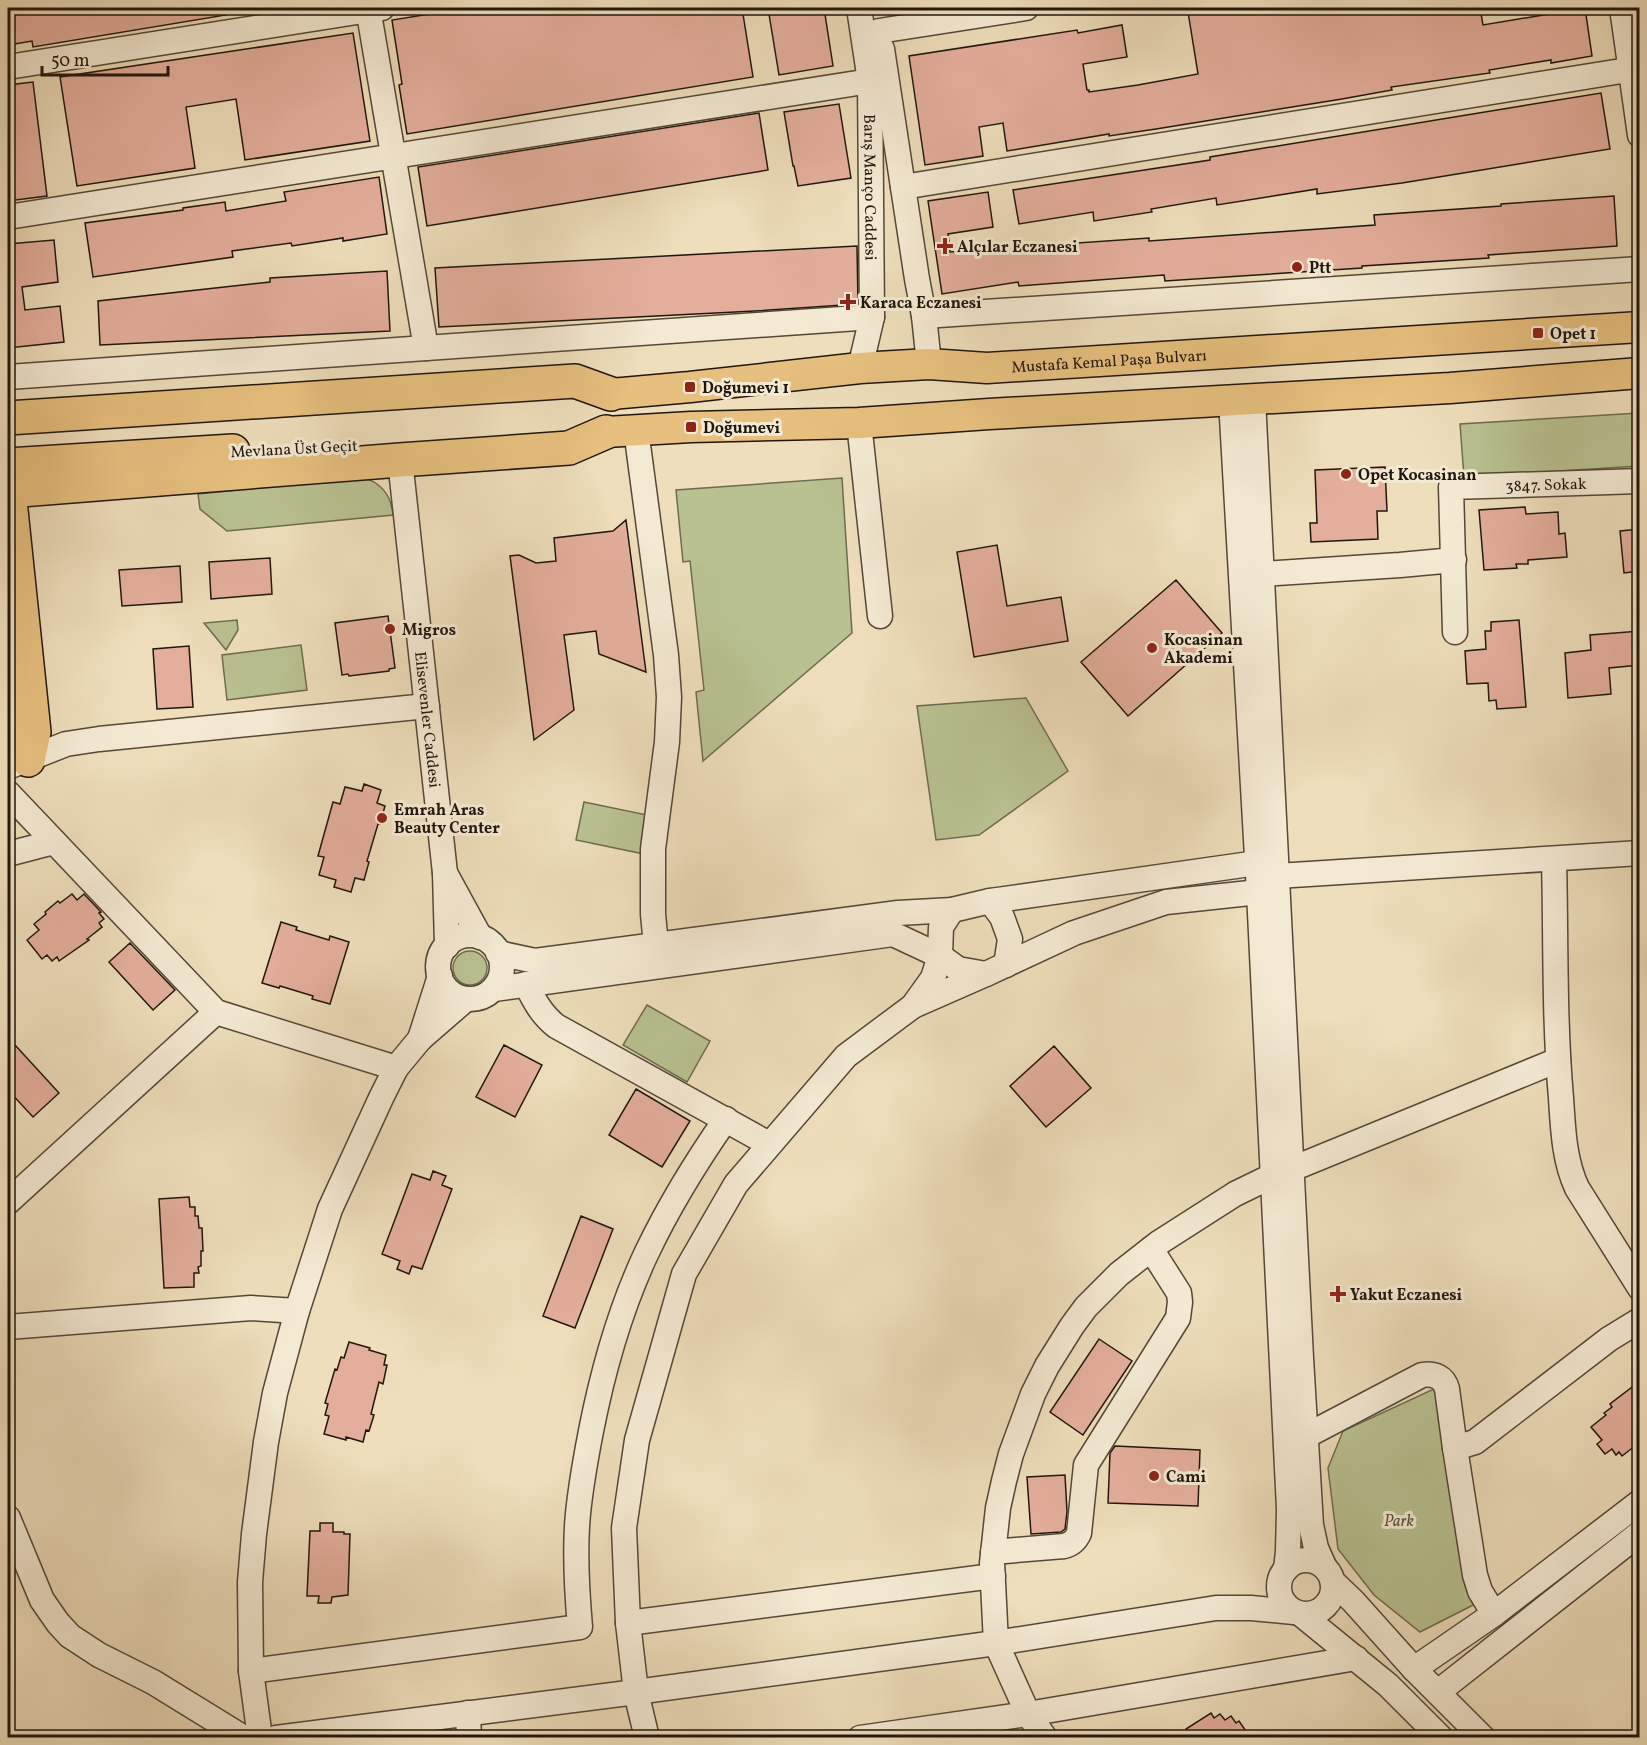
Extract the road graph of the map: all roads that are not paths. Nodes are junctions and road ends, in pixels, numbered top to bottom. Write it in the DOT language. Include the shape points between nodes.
graph roads {
  1 [pos="372,8"];
  2 [pos="859,8"];
  3 [pos="876,8"];
  4 [pos="1026,8"];
  5 [pos="1622,8"];
  6 [pos="879,31"];
  7 [pos="8,67"];
  8 [pos="1635,69"];
  9 [pos="870,81"];
  10 [pos="1640,135"];
  11 [pos="393,156"];
  12 [pos="903,187"];
  13 [pos="8,217"];
  14 [pos="1640,269"];
  15 [pos="924,316"];
  16 [pos="872,317"];
  17 [pos="1640,327"];
  18 [pos="426,348"];
  19 [pos="929,364"];
  20 [pos="860,368"];
  21 [pos="1640,373"];
  22 [pos="8,377"];
  23 [pos="611,394"];
  24 [pos="579,397"];
  25 [pos="1242,400"];
  26 [pos="8,418"];
  27 [pos="859,423"];
  28 [pos="607,431"];
  29 [pos="8,441"];
  30 [pos="400,459"];
  31 [pos="1640,481"];
  32 [pos="8,482"];
  33 [pos="1454,560"];
  34 [pos="1261,574"];
  35 [pos="880,616"];
  36 [pos="1455,633"];
  37 [pos="427,706"];
  38 [pos="8,717"];
  39 [pos="18,764"];
  40 [pos="8,793"];
  41 [pos="54,842"];
  42 [pos="8,854"];
  43 [pos="1640,854"];
  44 [pos="1554,859"];
  45 [pos="1257,863"];
  46 [pos="445,873"];
  47 [pos="1277,876"];
  48 [pos="1259,892"];
  49 [pos="990,901"];
  50 [pos="952,910"];
  51 [pos="480,937"];
  52 [pos="656,945"];
  53 [pos="447,946"];
  54 [pos="498,953"];
  55 [pos="940,956"];
  56 [pos="996,970"];
  57 [pos="440,976"];
  58 [pos="526,984"];
  59 [pos="494,989"];
  60 [pos="465,999"];
  61 [pos="913,1006"];
  62 [pos="216,1012"];
  63 [pos="420,1039"];
  64 [pos="1558,1060"];
  65 [pos="396,1068"];
  66 [pos="726,1119"];
  67 [pos="769,1144"];
  68 [pos="1283,1172"];
  69 [pos="8,1202"];
  70 [pos="1150,1249"];
  71 [pos="1640,1288"];
  72 [pos="297,1311"];
  73 [pos="1640,1320"];
  74 [pos="8,1327"];
  75 [pos="1306,1436"];
  76 [pos="1455,1448"];
  77 [pos="1640,1502"];
  78 [pos="8,1518"];
  79 [pos="1640,1533"];
  80 [pos="993,1564"];
  81 [pos="1284,1571"];
  82 [pos="1329,1574"];
  83 [pos="1216,1608"];
  84 [pos="1298,1613"];
  85 [pos="1494,1614"];
  86 [pos="628,1623"];
  87 [pos="996,1643"];
  88 [pos="1356,1658"];
  89 [pos="1414,1669"];
  90 [pos="251,1671"];
  91 [pos="636,1692"];
  92 [pos="1438,1692"];
  93 [pos="468,1713"];
  94 [pos="1028,1714"];
  95 [pos="244,1737"];
  96 [pos="260,1737"];
  97 [pos="276,1737"];
  98 [pos="469,1737"];
  99 [pos="647,1737"];
  100 [pos="860,1737"];
  101 [pos="1045,1737"];
  102 [pos="1441,1737"];
  103 [pos="1483,1737"];
  1 -- 7 [label="street"];
  1 -- 11 [label="street"];
  2 -- 9 [label="street, Barış Manço Caddesi"];
  3 -- 6 [label="street, Barış Manço Caddesi"];
  4 -- 6 [label="street"];
  5 -- 8 [label="street"];
  6 -- 12 [label="street, Barış Manço Caddesi"];
  8 -- 10 [label="street"];
  8 -- 12 [label="street"];
  9 -- 11 [label="street"];
  9 -- 16 [label="street, Barış Manço Caddesi"];
  11 -- 13 [label="street"];
  11 -- 18 [label="street"];
  12 -- 15 [label="street, Barış Manço Caddesi"];
  14 -- 15 [label="street"];
  15 -- 19 [label="street, Barış Manço Caddesi"];
  16 -- 18 [label="street"];
  16 -- 20 [label="street, Barış Manço Caddesi"];
  17 -- 19 [label="main road, Mustafa Kemal Paşa Bulvarı" via="987,368"];
  18 -- 22 [label="street"];
  19 -- 20 [label="main road, Mustafa Kemal Paşa Bulvarı"];
  20 -- 23 [label="main road, Mustafa Kemal Paşa Bulvarı"];
  21 -- 25 [label="main road"];
  23 -- 24 [label="highway, Mustafa Kemal Paşa Bulvarı"];
  23 -- 26 [label="highway" via="574,381"];
  24 -- 29 [label="highway, Mevlana Üst Geçit"];
  25 -- 27 [label="main road"];
  25 -- 34 [label="street"];
  25 -- 45 [label="street"];
  27 -- 28 [label="main road"];
  27 -- 35 [label="street"];
  28 -- 30 [label="highway" via="569,448"];
  28 -- 32 [label="highway, Mevlana Üst Geçit" via="58,461"];
  28 -- 52 [label="street" via="668,675 667,742 653,849"];
  30 -- 32 [label="highway"];
  30 -- 37 [label="street, Elisevenler Caddesi"];
  31 -- 33 [label="street, 3847. Sokak" via="1451,487"];
  32 -- 39 [label="highway" via="34,732"];
  33 -- 34 [label="street"];
  33 -- 36 [label="street"];
  34 -- 47 [label="street"];
  37 -- 39 [label="street" via="99,739 66,744"];
  37 -- 46 [label="street, Elisevenler Caddesi"];
  38 -- 39 [label="highway"];
  40 -- 41 [label="street"];
  41 -- 42 [label="street"];
  41 -- 62 [label="street"];
  43 -- 44 [label="street"];
  44 -- 47 [label="street"];
  44 -- 64 [label="street"];
  45 -- 47 [label="street"];
  45 -- 48 [label="street"];
  45 -- 49 [label="street"];
  46 -- 51 [label="street"];
  46 -- 53 [label="street, Elisevenler Caddesi"];
  47 -- 48 [label="street"];
  47 -- 68 [label="street"];
  48 -- 56 [label="street" via="1166,902 1074,933"];
  48 -- 68 [label="street"];
  49 -- 50 [label="street"];
  49 -- 56 [label="street" via="1002,917 1010,939"];
  50 -- 52 [label="street" via="898,913"];
  50 -- 55 [label="street" via="940,927"];
  51 -- 53 [label="street" via="459,937"];
  51 -- 54 [label="street"];
  52 -- 54 [label="street" via="535,961"];
  53 -- 57 [label="street" via="439,960"];
  54 -- 59 [label="street" via="502,970"];
  55 -- 56 [label="street" via="958,969"];
  55 -- 58 [label="street" via="893,934"];
  55 -- 61 [label="street" via="933,978"];
  56 -- 61 [label="street"];
  57 -- 60 [label="street" via="447,990"];
  57 -- 63 [label="street"];
  58 -- 59 [label="street"];
  58 -- 66 [label="street" via="537,1007 555,1026"];
  59 -- 60 [label="street" via="476,999"];
  60 -- 63 [label="street"];
  61 -- 67 [label="street" via="846,1056"];
  62 -- 65 [label="street"];
  62 -- 69 [label="street"];
  63 -- 65 [label="street"];
  64 -- 68 [label="street"];
  64 -- 71 [label="street" via="1570,1174"];
  65 -- 72 [label="street" via="330,1209"];
  66 -- 67 [label="street"];
  66 -- 90 [label="street" via="656,1233 614,1337 580,1490 576,1558 580,1627"];
  67 -- 86 [label="street" via="736,1184 684,1274 637,1440 624,1528"];
  68 -- 70 [label="street" via="1235,1194"];
  68 -- 75 [label="street"];
  68 -- 81 [label="street" via="1290,1509"];
  70 -- 80 [label="street" via="1086,1307 1033,1394 1011,1454 998,1508"];
  70 -- 80 [label="street" via="1179,1293 1178,1318 1086,1465 1077,1538 1069,1545"];
  72 -- 74 [label="street" via="251,1308"];
  72 -- 90 [label="street" via="275,1393 262,1471 250,1582"];
  73 -- 76 [label="street" via="1609,1339 1475,1442"];
  75 -- 76 [label="street" via="1422,1375 1433,1374 1448,1389"];
  75 -- 82 [label="street" via="1311,1525 1316,1548"];
  76 -- 85 [label="street" via="1477,1584"];
  77 -- 85 [label="street"];
  78 -- 95 [label="street" via="42,1600 70,1636"];
  79 -- 92 [label="street"];
  80 -- 86 [label="street"];
  80 -- 87 [label="street"];
  81 -- 82 [label="street" via="1297,1561 1306,1560 1316,1561"];
  81 -- 83 [label="street" via="1257,1592"];
  81 -- 84 [label="street" via="1279,1592 1287,1607"];
  82 -- 84 [label="street" via="1334,1591 1326,1606 1311,1614"];
  82 -- 89 [label="street"];
  83 -- 84 [label="street"];
  83 -- 87 [label="street"];
  84 -- 88 [label="street"];
  85 -- 89 [label="street"];
  86 -- 91 [label="street"];
  87 -- 91 [label="street"];
  87 -- 94 [label="street"];
  88 -- 94 [label="street"];
  88 -- 102 [label="street"];
  89 -- 92 [label="street"];
  90 -- 96 [label="street"];
  91 -- 93 [label="street"];
  91 -- 99 [label="street"];
  92 -- 103 [label="street"];
  93 -- 97 [label="street"];
  93 -- 98 [label="street"];
  94 -- 100 [label="street"];
  94 -- 101 [label="street"];
}
